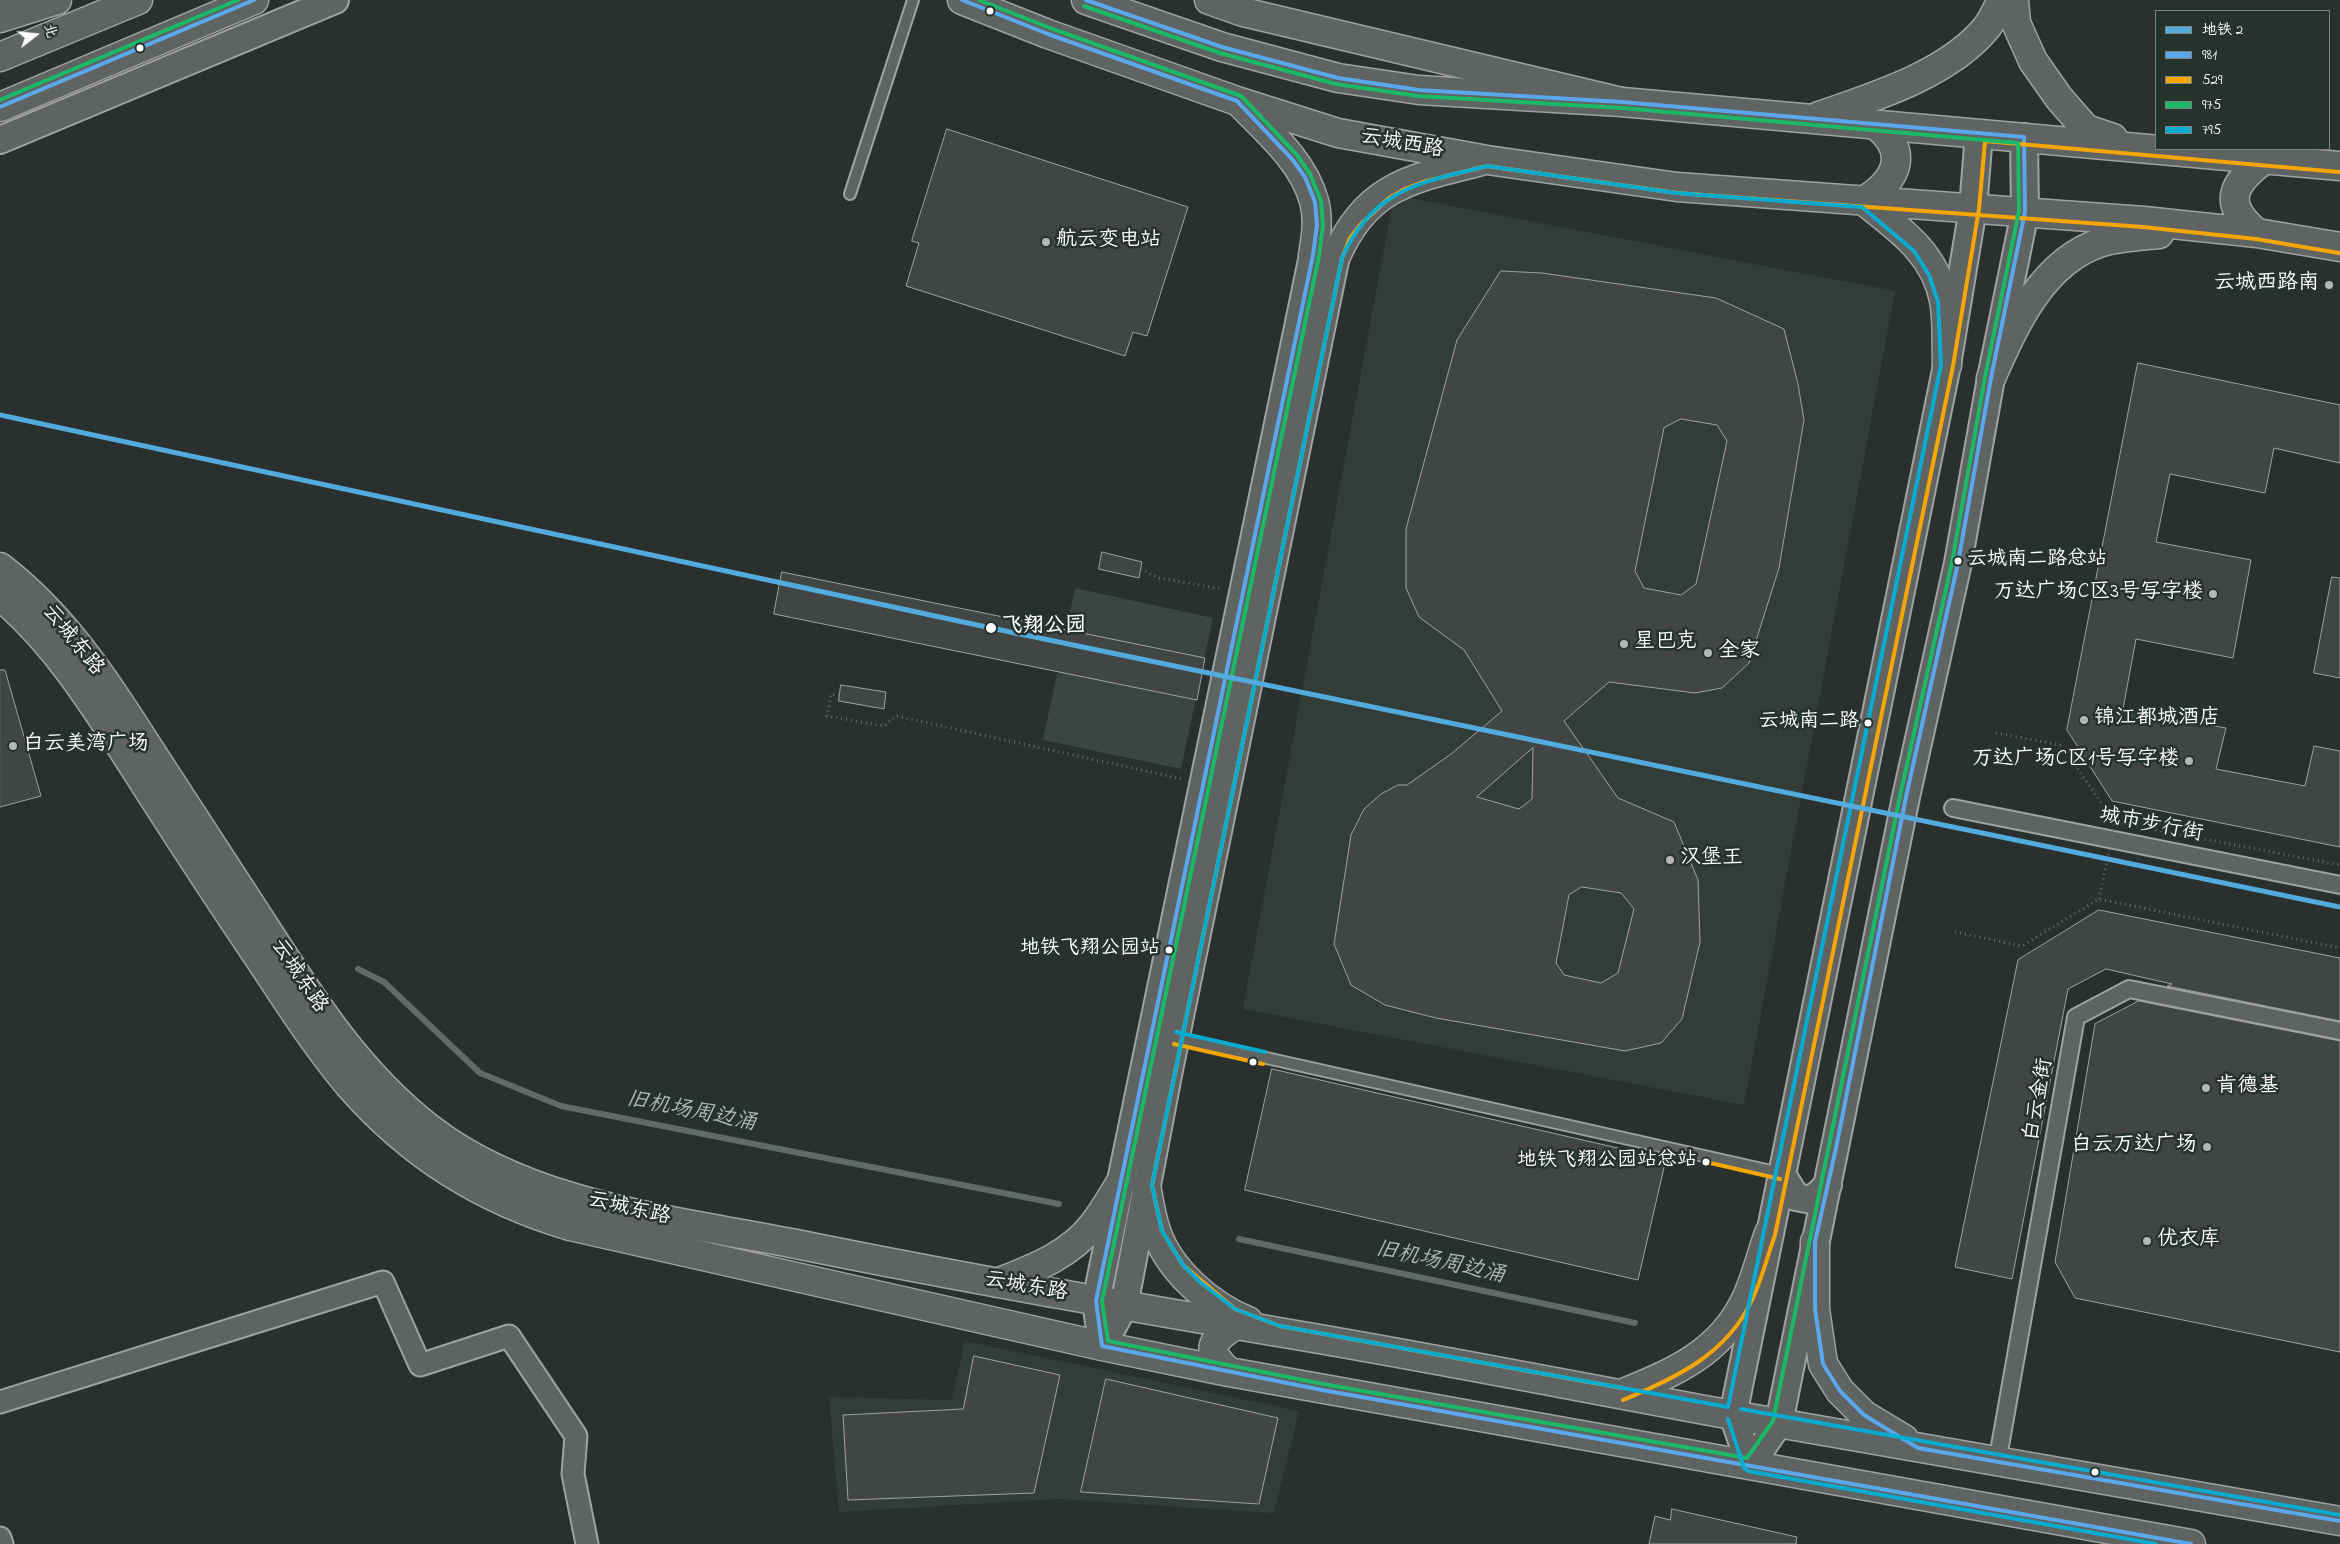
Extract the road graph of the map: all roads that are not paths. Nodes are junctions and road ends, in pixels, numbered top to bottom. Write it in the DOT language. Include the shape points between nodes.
graph roads {
  1 [pos="57,0"];
  2 [pos="138,0"];
  3 [pos="254,0"];
  4 [pos="334,0"];
  5 [pos="913,0"];
  6 [pos="962,0"];
  7 [pos="1086,0"];
  8 [pos="1209,0"];
  9 [pos="2002,0"];
  10 [pos="2014,0"];
  11 [pos="0,18"];
  12 [pos="0,57"];
  13 [pos="1238,100"];
  14 [pos="1622,102"];
  15 [pos="0,107"];
  16 [pos="1809,119"];
  17 [pos="1876,125"];
  18 [pos="1979,134"];
  19 [pos="2024,137"];
  20 [pos="0,140"];
  21 [pos="2140,148"];
  22 [pos="2155,149"];
  23 [pos="2163,150"];
  24 [pos="2265,159"];
  25 [pos="1487,160"];
  26 [pos="2340,166"];
  27 [pos="850,194"];
  28 [pos="1864,200"];
  29 [pos="1973,208"];
  30 [pos="2024,212"];
  31 [pos="2207,228"];
  32 [pos="2258,233"];
  33 [pos="2340,247"];
  34 [pos="1325,256"];
  35 [pos="1948,365"];
  36 [pos="1991,378"];
  37 [pos="0,566"];
  38 [pos="0,596"];
  39 [pos="1953,808"];
  40 [pos="2340,885"];
  41 [pos="2340,1032"];
  42 [pos="1175,1038"];
  43 [pos="1781,1173"];
  44 [pos="1134,1182"];
  45 [pos="1828,1185"];
  46 [pos="1769,1233"];
  47 [pos="1815,1242"];
  48 [pos="997,1283"];
  49 [pos="1096,1301"];
  50 [pos="1124,1306"];
  51 [pos="1234,1326"];
  52 [pos="1278,1332"];
  53 [pos="1102,1346"];
  54 [pos="1229,1372"];
  55 [pos="1621,1394"];
  56 [pos="0,1402"];
  57 [pos="1733,1415"];
  58 [pos="1778,1422"];
  59 [pos="1918,1448"];
  60 [pos="1997,1463"];
  61 [pos="1750,1465"];
  62 [pos="2340,1521"];
  63 [pos="0,1538"];
  64 [pos="2,1544"];
  65 [pos="587,1544"];
  66 [pos="2191,1544"];
  1 -- 11 [label="main road"];
  2 -- 12 [label="main road"];
  3 -- 15 [label="main road"];
  4 -- 20 [label="street"];
  5 -- 27 [label="lane"];
  6 -- 13 [label="main road, 云城西路" via="1048,34"];
  7 -- 14 [label="main road" via="1222,47 1338,78 1419,90"];
  8 -- 14 [label="main road" via="1262,16"];
  9 -- 16 [label="main road" via="1988,27 1936,68 1906,84"];
  10 -- 21 [label="main road" via="2016,23 2033,61 2059,98 2086,129"];
  13 -- 25 [label="main road, 云城西路" via="1338,133"];
  13 -- 34 [label="main road" via="1305,177 1316,210"];
  14 -- 16 [label="main road"];
  16 -- 17 [label="main road"];
  17 -- 18 [label="main road"];
  17 -- 28 [label="main road" via="1887,134 1896,151 1896,163 1889,181 1880,191"];
  18 -- 19 [label="main road"];
  18 -- 29 [label="street"];
  19 -- 21 [label="main road"];
  19 -- 30 [label="street"];
  21 -- 22 [label="main road"];
  23 -- 24 [label="main road"];
  24 -- 26 [label="main road"];
  24 -- 32 [label="main road" via="2252,169 2234,193 2237,213"];
  25 -- 28 [label="main road, 云城西路" via="1677,187"];
  25 -- 34 [label="main road" via="1421,176 1385,193"];
  28 -- 29 [label="main road, 云城西路"];
  28 -- 35 [label="main road" via="1920,247 1935,272 1944,300"];
  29 -- 30 [label="main road, 云城西路"];
  29 -- 35 [label="street"];
  30 -- 31 [label="main road, 云城西路"];
  30 -- 36 [label="street"];
  31 -- 32 [label="main road, 云城西路"];
  31 -- 36 [label="main road" via="2118,239 2083,250 2043,283 2016,321"];
  32 -- 33 [label="main road, 云城西路"];
  34 -- 42 [label="street"];
  34 -- 44 [label="street" via="1245,593 1205,784"];
  35 -- 43 [label="street"];
  36 -- 45 [label="street" via="1958,563 1906,798"];
  37 -- 48 [label="main road, 云城东路" via="30,590 84,652 282,953 357,1060 432,1130 474,1159 517,1180 558,1194"];
  38 -- 53 [label="main road, 云城东路" via="24,616 56,652 263,965 350,1086 394,1130 455,1176 490,1197 529,1214 570,1226"];
  39 -- 40 [label="street, 城市步行街"];
  41 -- 60 [label="street, 白云金街" via="2129,989 2076,1017"];
  42 -- 43 [label="lane"];
  42 -- 44 [label="street"];
  43 -- 45 [label="street" via="1796,1197 1812,1200"];
  43 -- 46 [label="street"];
  44 -- 48 [label="main road" via="1075,1244 1055,1258"];
  44 -- 49 [label="street"];
  44 -- 50 [label="street"];
  44 -- 52 [label="main road" via="1156,1233 1178,1269 1232,1315"];
  45 -- 47 [label="street"];
  46 -- 55 [label="main road" via="1746,1299 1718,1339 1697,1358 1672,1373"];
  46 -- 57 [label="street"];
  47 -- 58 [label="street"];
  47 -- 59 [label="main road" via="1815,1309 1823,1364 1840,1391 1864,1415"];
  48 -- 49 [label="main road, 云城东路"];
  49 -- 50 [label="main road, 云城东路"];
  49 -- 53 [label="street"];
  50 -- 51 [label="main road, 云城东路"];
  50 -- 53 [label="street"];
  51 -- 52 [label="main road, 云城东路"];
  51 -- 54 [label="main road" via="1215,1340 1212,1347 1218,1362"];
  52 -- 55 [label="main road, 云城东路"];
  53 -- 54 [label="main road, 云城东路"];
  54 -- 61 [label="main road, 云城东路"];
  55 -- 57 [label="main road, 云城东路"];
  56 -- 65 [label="street" via="383,1282 420,1365 509,1336 576,1436 573,1474"];
  57 -- 58 [label="main road, 云城东路"];
  57 -- 61 [label="street"];
  58 -- 59 [label="main road, 云城东路"];
  58 -- 61 [label="street"];
  59 -- 60 [label="main road, 云城东路"];
  60 -- 62 [label="main road, 云城东路"];
  61 -- 66 [label="main road, 云城东路"];
  63 -- 64 [label="street"];
}
